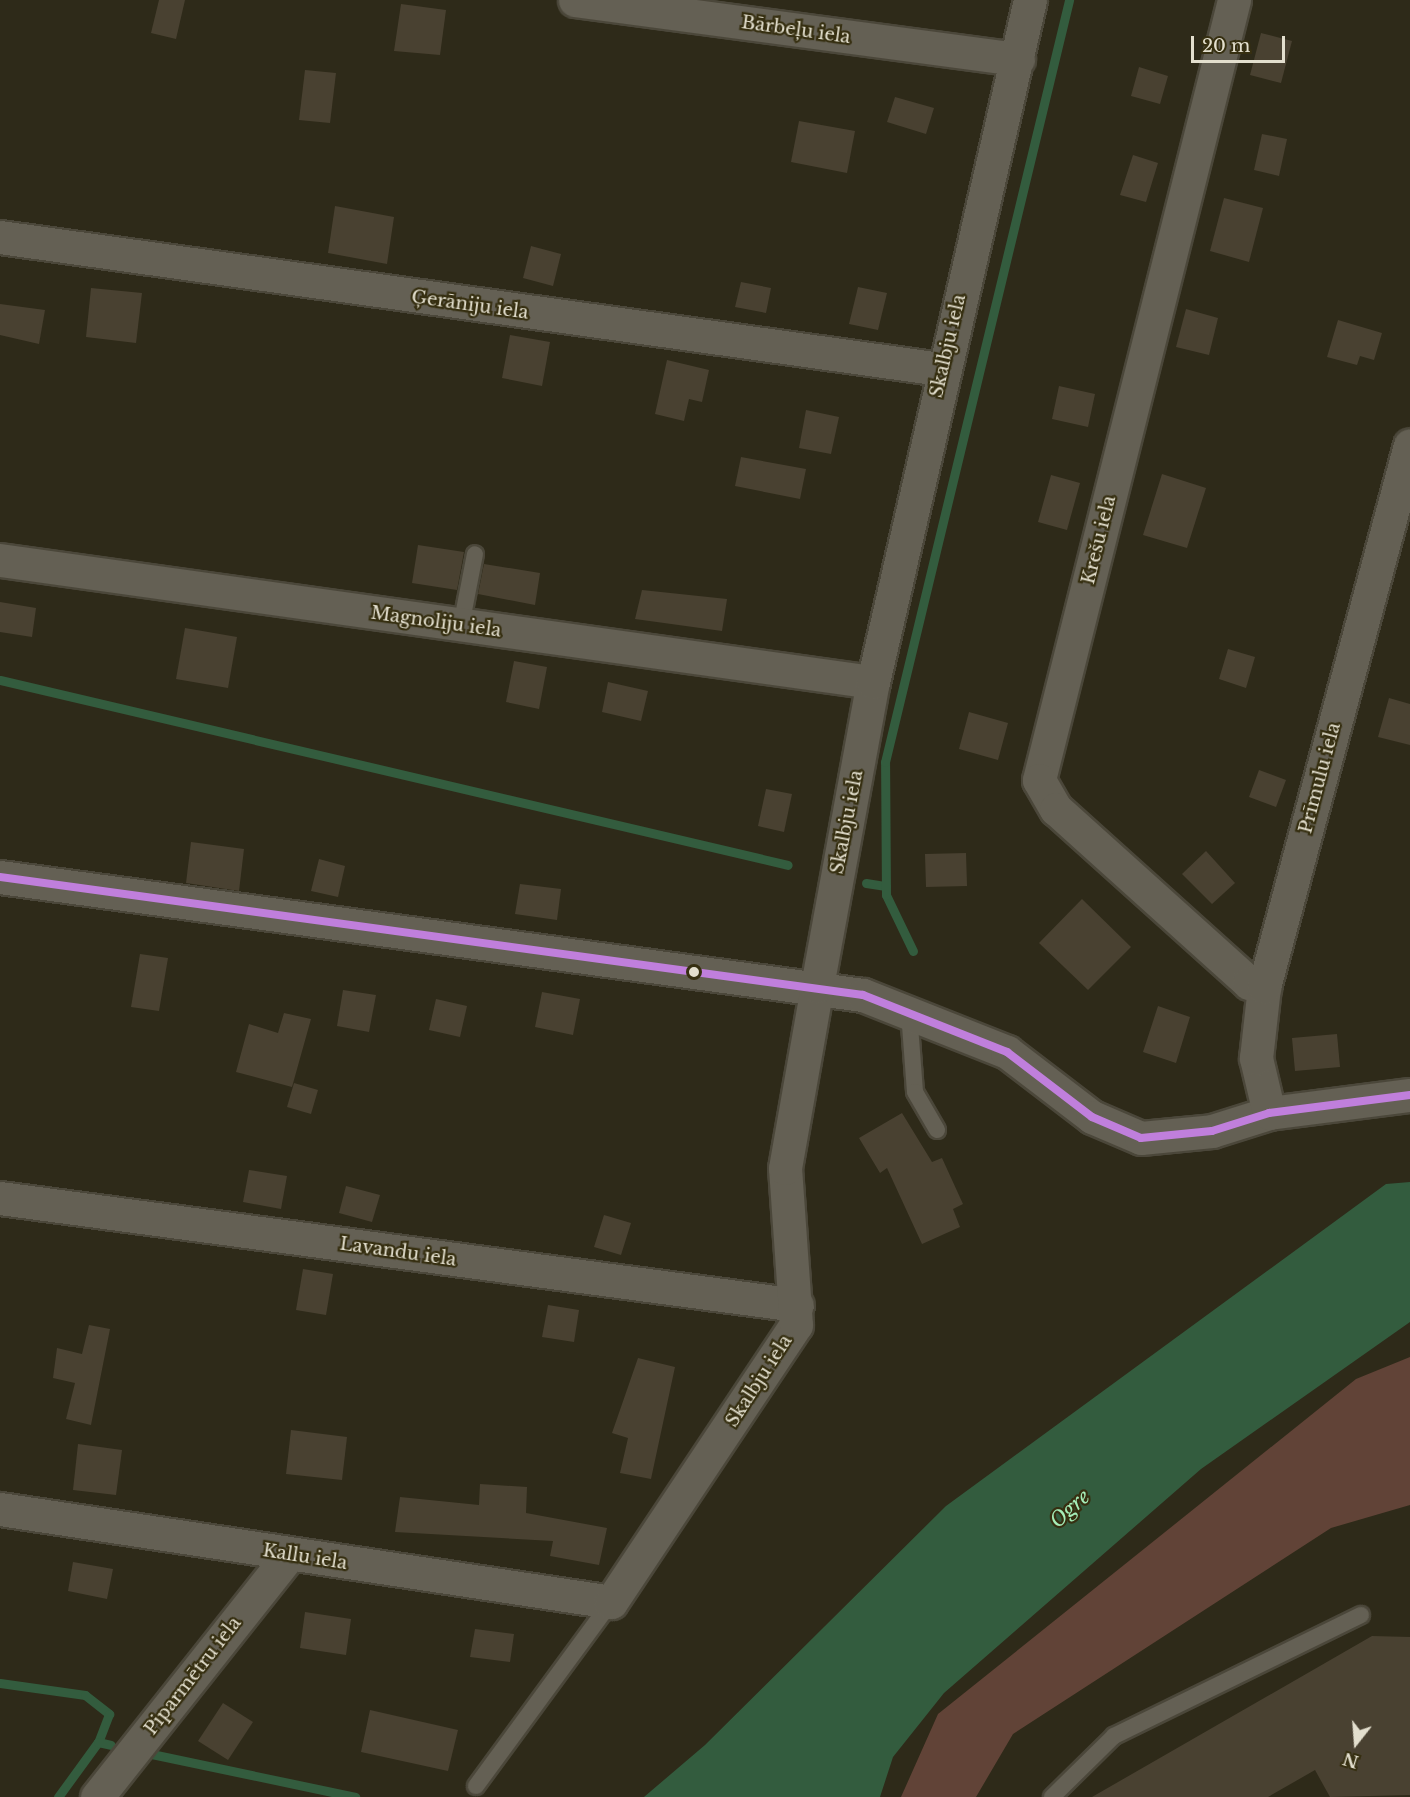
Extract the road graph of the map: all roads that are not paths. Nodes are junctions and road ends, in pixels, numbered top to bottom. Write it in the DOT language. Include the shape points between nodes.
graph roads {
  1 [pos="575,0"];
  2 [pos="1030,0"];
  3 [pos="1234,0"];
  4 [pos="1018,59"];
  5 [pos="0,237"];
  6 [pos="941,369"];
  7 [pos="1410,445"];
  8 [pos="475,554"];
  9 [pos="0,560"];
  10 [pos="461,626"];
  11 [pos="873,682"];
  12 [pos="0,877"];
  13 [pos="816,986"];
  14 [pos="1264,987"];
  15 [pos="909,1012"];
  16 [pos="1410,1095"];
  17 [pos="1269,1113"];
  18 [pos="937,1130"];
  19 [pos="0,1198"];
  20 [pos="797,1305"];
  21 [pos="0,1509"];
  22 [pos="289,1555"];
  23 [pos="611,1602"];
  24 [pos="1360,1615"];
  25 [pos="476,1786"];
  26 [pos="97,1797"];
  27 [pos="1052,1797"];
  1 -- 4 [label="street, Bārbeļu iela"];
  2 -- 4 [label="street, Skalbju iela"];
  3 -- 14 [label="street, Krešu iela" via="1039,780 1056,809 1249,983"];
  4 -- 6 [label="street, Skalbju iela"];
  5 -- 6 [label="street, Ģerāniju iela"];
  6 -- 11 [label="street, Skalbju iela"];
  7 -- 14 [label="street, Prīmulu iela"];
  8 -- 10 [label="lane"];
  9 -- 10 [label="street, Magnoliju iela"];
  10 -- 11 [label="street, Magnoliju iela"];
  11 -- 13 [label="street, Skalbju iela"];
  12 -- 13 [label="street"];
  13 -- 15 [label="street"];
  13 -- 20 [label="street, Skalbju iela" via="785,1168"];
  14 -- 17 [label="street, Prīmulu iela" via="1256,1058"];
  15 -- 17 [label="street" via="1007,1052 1092,1117 1141,1138 1212,1131"];
  15 -- 18 [label="lane" via="915,1092"];
  16 -- 17 [label="street"];
  19 -- 20 [label="street, Lavandu iela"];
  20 -- 23 [label="street, Skalbju iela" via="796,1325"];
  21 -- 22 [label="street, Kallu iela"];
  22 -- 23 [label="street, Kallu iela"];
  22 -- 26 [label="street, Piparmētru iela"];
  23 -- 25 [label="lane"];
  24 -- 27 [label="lane" via="1114,1736"];
}
